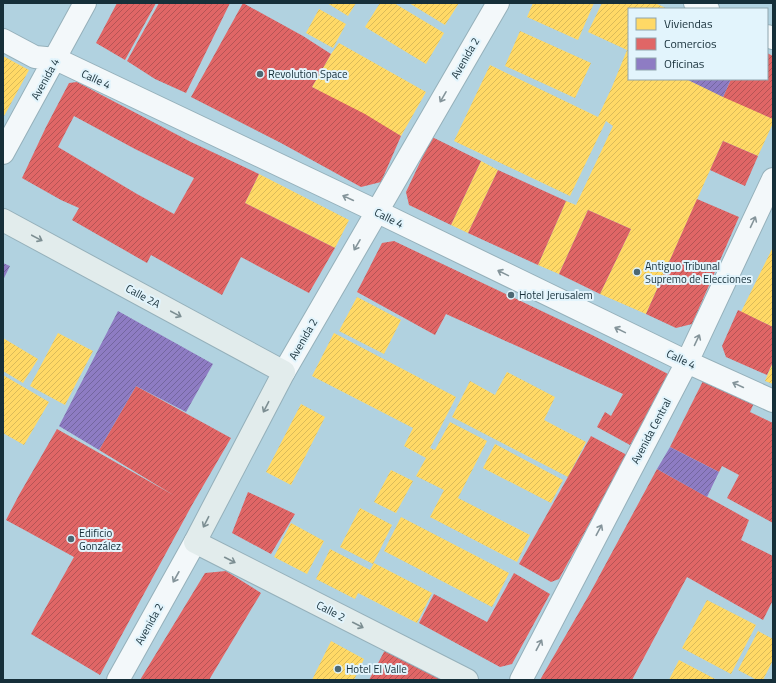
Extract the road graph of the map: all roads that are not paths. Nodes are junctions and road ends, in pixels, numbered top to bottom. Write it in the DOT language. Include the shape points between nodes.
graph roads {
  1 [pos="85,3"];
  2 [pos="498,3"];
  3 [pos="695,3"];
  4 [pos="706,8"];
  5 [pos="3,40"];
  6 [pos="56,59"];
  7 [pos="3,153"];
  8 [pos="773,179"];
  9 [pos="376,212"];
  10 [pos="3,220"];
  11 [pos="687,362"];
  12 [pos="284,372"];
  13 [pos="773,401"];
  14 [pos="195,542"];
  15 [pos="118,680"];
  16 [pos="467,680"];
  17 [pos="521,680"];
  1 -- 6 [label="street, Avenida 4"];
  2 -- 9 [label="street, Avenida 2, one-way"];
  3 -- 4 [label="street"];
  5 -- 6 [label="street, Calle 4" via="35,57"];
  6 -- 7 [label="street, Avenida 4"];
  9 -- 6 [label="street, Calle 4, one-way"];
  11 -- 8 [label="street, Avenida Central, one-way"];
  11 -- 9 [label="street, Calle 4, one-way"];
  9 -- 12 [label="street, Avenida 2, one-way"];
  10 -- 12 [label="main road, Calle 2A, one-way"];
  13 -- 11 [label="street, Calle 4, one-way"];
  17 -- 11 [label="street, Avenida Central, one-way"];
  12 -- 14 [label="main road, Avenida 2, one-way"];
  14 -- 15 [label="street, Avenida 2, one-way"];
  14 -- 16 [label="main road, Calle 2, one-way"];
}
